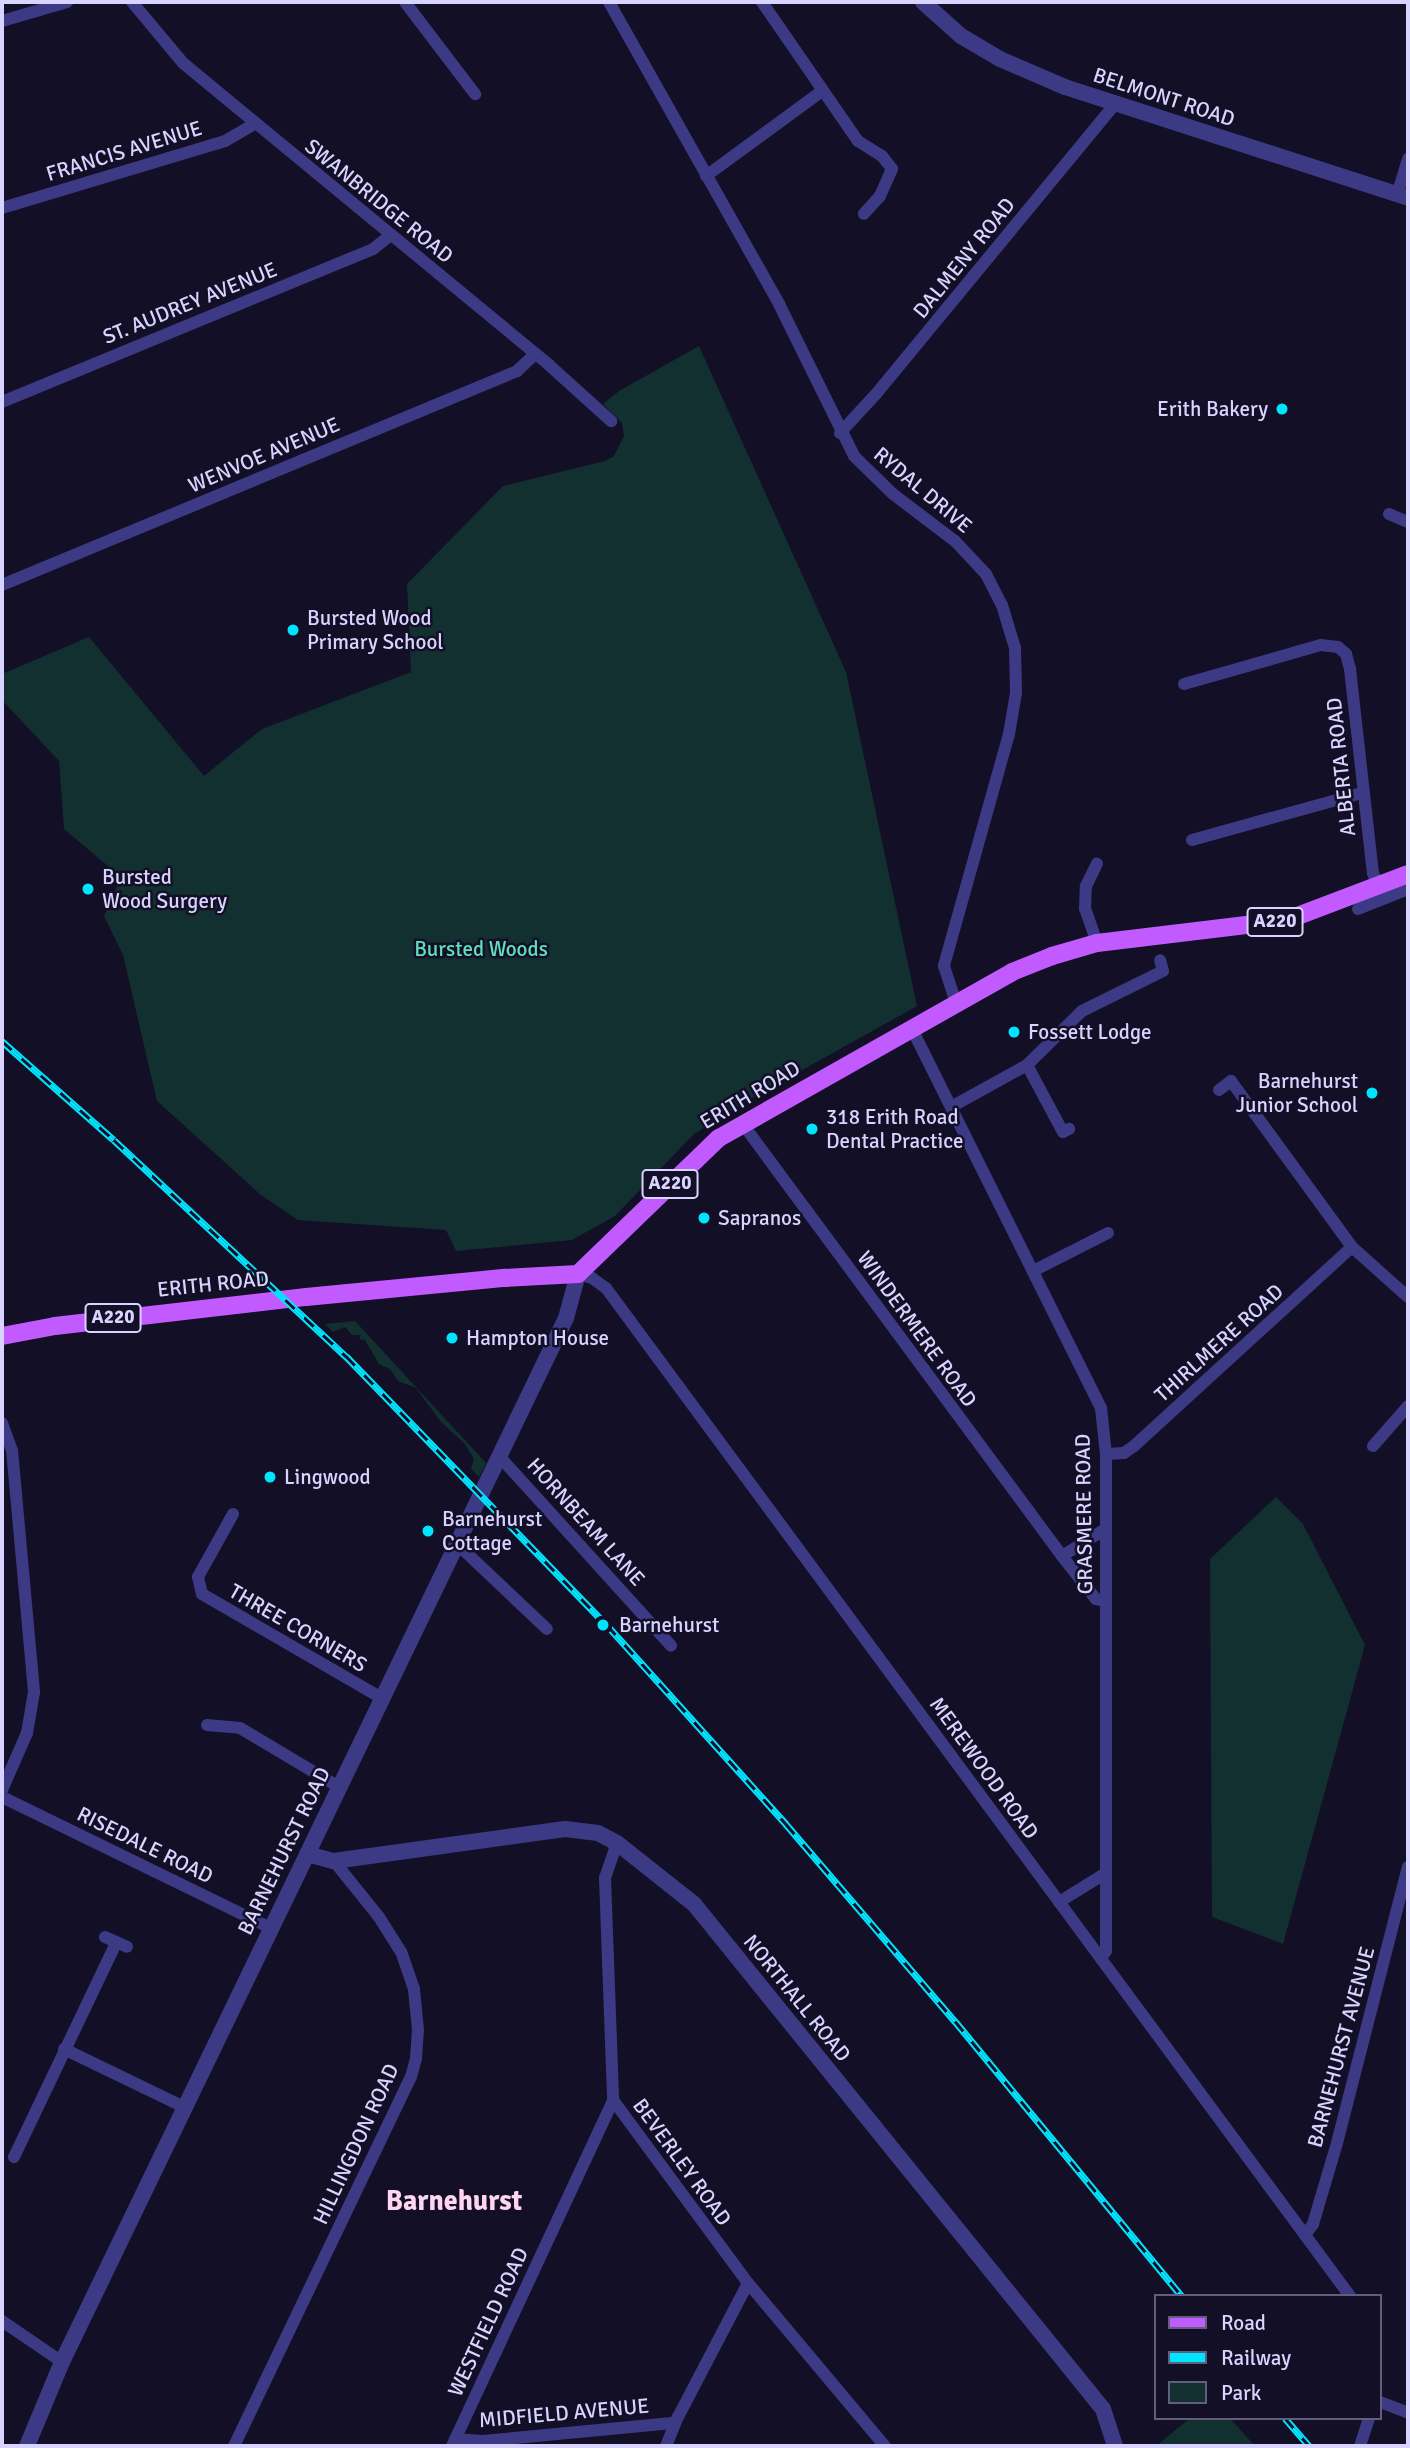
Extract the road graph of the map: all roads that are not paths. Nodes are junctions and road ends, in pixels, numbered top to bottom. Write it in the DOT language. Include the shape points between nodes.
graph roads {
  1 [pos="34,2"];
  2 [pos="67,2"];
  3 [pos="132,2"];
  4 [pos="405,2"];
  5 [pos="609,2"];
  6 [pos="762,2"];
  7 [pos="923,2"];
  8 [pos="7,20"];
  9 [pos="822,91"];
  10 [pos="475,94"];
  11 [pos="1115,104"];
  12 [pos="256,124"];
  13 [pos="1408,159"];
  14 [pos="706,176"];
  15 [pos="1403,197"];
  16 [pos="2,208"];
  17 [pos="864,214"];
  18 [pos="391,235"];
  19 [pos="536,354"];
  20 [pos="2,402"];
  21 [pos="611,421"];
  22 [pos="840,433"];
  23 [pos="1389,514"];
  24 [pos="1408,522"];
  25 [pos="2,585"];
  26 [pos="1184,684"];
  27 [pos="1362,793"];
  28 [pos="1192,840"];
  29 [pos="1097,863"];
  30 [pos="1408,874"];
  31 [pos="1378,886"];
  32 [pos="1408,889"];
  33 [pos="1358,909"];
  34 [pos="1097,943"];
  35 [pos="1165,966"];
  36 [pos="956,1002"];
  37 [pos="911,1027"];
  38 [pos="1027,1065"];
  39 [pos="1219,1090"];
  40 [pos="951,1107"];
  41 [pos="742,1123"];
  42 [pos="1069,1129"];
  43 [pos="1108,1233"];
  44 [pos="1352,1247"];
  45 [pos="1033,1271"];
  46 [pos="578,1275"];
  47 [pos="1408,1297"];
  48 [pos="2,1336"];
  49 [pos="1408,1406"];
  50 [pos="2,1423"];
  51 [pos="1373,1446"];
  52 [pos="1105,1454"];
  53 [pos="496,1462"];
  54 [pos="233,1514"];
  55 [pos="1104,1530"];
  56 [pos="456,1543"];
  57 [pos="1062,1556"];
  58 [pos="1104,1601"];
  59 [pos="547,1629"];
  60 [pos="671,1646"];
  61 [pos="380,1698"];
  62 [pos="207,1725"];
  63 [pos="339,1787"];
  64 [pos="2,1790"];
  65 [pos="2,1797"];
  66 [pos="617,1843"];
  67 [pos="307,1854"];
  68 [pos="334,1861"];
  69 [pos="1408,1867"];
  70 [pos="1106,1873"];
  71 [pos="1059,1902"];
  72 [pos="271,1928"];
  73 [pos="116,1942"];
  74 [pos="1101,1958"];
  75 [pos="64,2049"];
  76 [pos="613,2100"];
  77 [pos="184,2107"];
  78 [pos="14,2157"];
  79 [pos="1305,2235"];
  80 [pos="748,2283"];
  81 [pos="1349,2294"];
  82 [pos="2,2321"];
  83 [pos="62,2361"];
  84 [pos="1382,2403"];
  85 [pos="1408,2413"];
  86 [pos="1368,2420"];
  87 [pos="675,2423"];
  88 [pos="453,2443"];
  89 [pos="27,2446"];
  90 [pos="234,2446"];
  91 [pos="666,2446"];
  92 [pos="885,2446"];
  93 [pos="1115,2446"];
  94 [pos="1360,2446"];
  1 -- 8 [label="street"];
  2 -- 8 [label="street"];
  3 -- 12 [label="street, SWANBRIDGE ROAD" via="183,63"];
  4 -- 10 [label="street"];
  5 -- 14 [label="street, RYDAL DRIVE"];
  6 -- 9 [label="street"];
  7 -- 11 [label="street, BELMONT ROAD" via="961,36 1000,59"];
  9 -- 14 [label="street"];
  9 -- 17 [label="street" via="858,141 882,156 892,169 880,196"];
  11 -- 15 [label="street, BELMONT ROAD"];
  11 -- 22 [label="street, DALMENY ROAD"];
  12 -- 16 [label="street, FRANCIS AVENUE" via="225,141"];
  12 -- 18 [label="street, SWANBRIDGE ROAD"];
  13 -- 15 [label="street"];
  14 -- 22 [label="street, RYDAL DRIVE" via="779,304"];
  18 -- 19 [label="street, SWANBRIDGE ROAD"];
  18 -- 20 [label="street, ST. AUDREY AVENUE" via="373,248"];
  19 -- 21 [label="street, SWANBRIDGE ROAD"];
  19 -- 25 [label="street, WENVOE AVENUE" via="517,371"];
  22 -- 36 [label="street, RYDAL DRIVE" via="854,456 889,490 956,541 986,574 1016,648 1016,693 1009,734 944,965"];
  23 -- 24 [label="street"];
  26 -- 27 [label="street, ALBERTA ROAD" via="1321,645 1338,647 1346,654 1350,669"];
  27 -- 28 [label="street"];
  27 -- 31 [label="street, ALBERTA ROAD"];
  29 -- 34 [label="street" via="1086,886 1085,908"];
  30 -- 31 [label="main road, ERITH ROAD / A220"];
  31 -- 34 [label="main road, ERITH ROAD / A220" via="1287,920"];
  32 -- 33 [label="street"];
  34 -- 36 [label="main road, ERITH ROAD / A220" via="1012,972"];
  35 -- 38 [label="street" via="1082,1011"];
  36 -- 37 [label="main road, ERITH ROAD / A220"];
  37 -- 40 [label="street, GRASMERE ROAD"];
  37 -- 41 [label="main road, ERITH ROAD / A220"];
  38 -- 40 [label="street"];
  38 -- 42 [label="street" via="1063,1132"];
  39 -- 44 [label="street" via="1231,1081"];
  40 -- 45 [label="street, GRASMERE ROAD"];
  41 -- 46 [label="main road, ERITH ROAD / A220" via="696,1157"];
  41 -- 57 [label="street, WINDERMERE ROAD"];
  43 -- 45 [label="street"];
  44 -- 47 [label="street"];
  44 -- 52 [label="street, THIRLMERE ROAD" via="1134,1446"];
  45 -- 52 [label="street, GRASMERE ROAD" via="1101,1408"];
  46 -- 48 [label="main road, ERITH ROAD / A220" via="306,1297"];
  46 -- 53 [label="street, BARNEHURST ROAD" via="566,1318"];
  46 -- 71 [label="street, MEREWOOD ROAD" via="606,1288"];
  49 -- 51 [label="street"];
  50 -- 64 [label="street" via="12,1450 34,1692 27,1733"];
  52 -- 55 [label="street, GRASMERE ROAD"];
  53 -- 56 [label="street, BARNEHURST ROAD"];
  53 -- 60 [label="street, HORNBEAM LANE"];
  54 -- 61 [label="street, THREE CORNERS" via="198,1577 202,1594"];
  55 -- 57 [label="street"];
  55 -- 58 [label="street, GRASMERE ROAD"];
  56 -- 59 [label="street"];
  56 -- 61 [label="street, BARNEHURST ROAD"];
  57 -- 58 [label="street, WINDERMERE ROAD" via="1096,1599"];
  58 -- 70 [label="street, GRASMERE ROAD"];
  61 -- 63 [label="street, BARNEHURST ROAD"];
  62 -- 63 [label="street" via="240,1728"];
  63 -- 67 [label="street, BARNEHURST ROAD"];
  65 -- 72 [label="street, RISEDALE ROAD"];
  66 -- 68 [label="street, NORTHALL ROAD" via="598,1833 565,1829"];
  66 -- 76 [label="street, BEVERLEY ROAD" via="605,1878"];
  66 -- 93 [label="street, NORTHALL ROAD" via="694,1904 1103,2409"];
  67 -- 68 [label="street, NORTHALL ROAD"];
  67 -- 72 [label="street, BARNEHURST ROAD"];
  68 -- 90 [label="street, HILLINGDON ROAD" via="401,1952 414,1989 416,2058 411,2077"];
  69 -- 79 [label="street, BARNEHURST AVENUE" via="1337,2143 1313,2224"];
  70 -- 71 [label="street"];
  70 -- 74 [label="street, GRASMERE ROAD" via="1107,1951"];
  71 -- 74 [label="street, MEREWOOD ROAD"];
  72 -- 77 [label="street, BARNEHURST ROAD"];
  73 -- 75 [label="street"];
  74 -- 79 [label="street, MEREWOOD ROAD"];
  75 -- 77 [label="street"];
  75 -- 78 [label="street"];
  76 -- 80 [label="street, BEVERLEY ROAD"];
  76 -- 88 [label="street, WESTFIELD ROAD"];
  77 -- 83 [label="street, BARNEHURST ROAD"];
  79 -- 81 [label="street, MEREWOOD ROAD"];
  80 -- 87 [label="street"];
  80 -- 92 [label="street, BEVERLEY ROAD"];
  82 -- 83 [label="street"];
  83 -- 89 [label="street, BARNEHURST ROAD"];
  84 -- 85 [label="street"];
  86 -- 94 [label="street"];
  87 -- 88 [label="street, MIDFIELD AVENUE"];
  87 -- 91 [label="street"];
}
